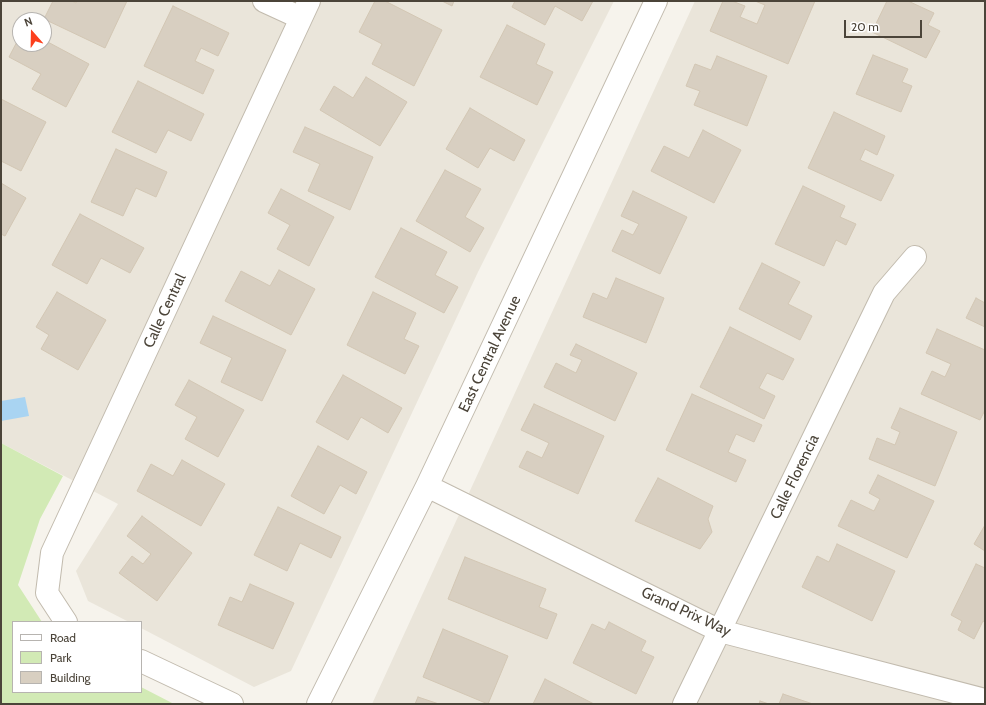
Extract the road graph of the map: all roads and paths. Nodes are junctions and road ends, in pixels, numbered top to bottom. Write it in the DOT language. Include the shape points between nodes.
graph roads {
  1 [pos="264,1"];
  2 [pos="656,1"];
  3 [pos="305,10"];
  4 [pos="915,257"];
  5 [pos="427,486"];
  6 [pos="65,621"];
  7 [pos="720,630"];
  8 [pos="142,661"];
  9 [pos="985,700"];
  10 [pos="232,704"];
  11 [pos="318,704"];
  12 [pos="684,704"];
  1 -- 3 [label="street"];
  2 -- 5 [label="street, East Central Avenue"];
  3 -- 6 [label="street, Calle Central" via="52,553 47,593"];
  4 -- 7 [label="street, Calle Florencia" via="884,293"];
  5 -- 7 [label="street, Grand Prix Way"];
  5 -- 11 [label="street, East Central Avenue"];
  7 -- 9 [label="street, Grand Prix Way"];
  7 -- 12 [label="street, Calle Florencia"];
  8 -- 10 [label="street"];
}
